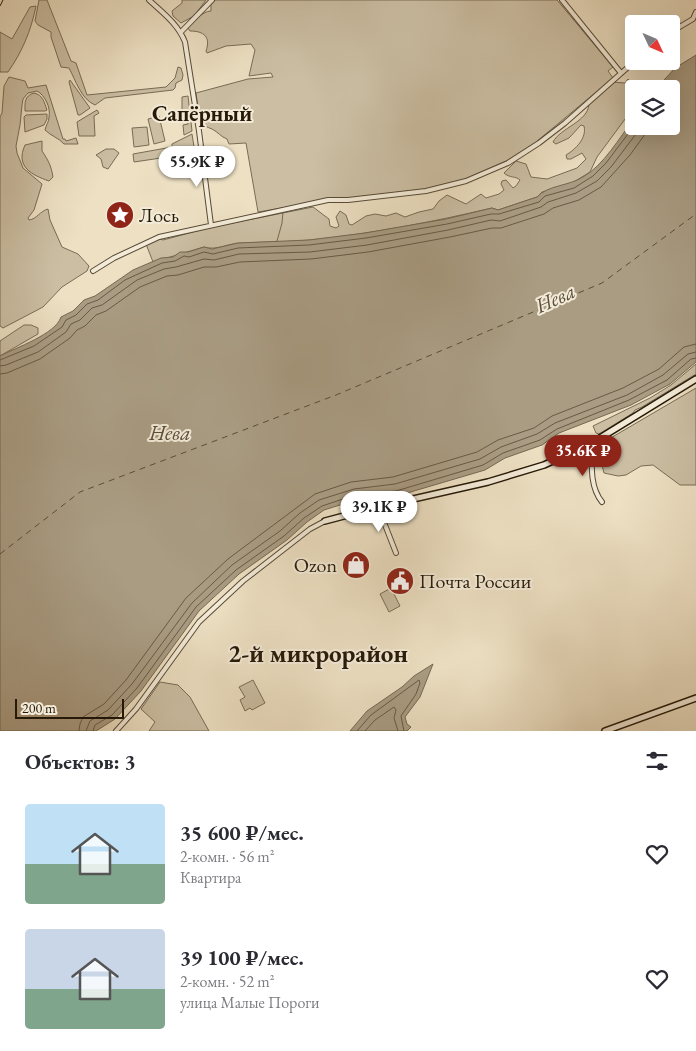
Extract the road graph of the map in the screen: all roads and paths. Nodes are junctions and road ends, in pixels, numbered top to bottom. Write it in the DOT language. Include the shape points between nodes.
graph roads {
  1 [pos="149,0"];
  2 [pos="212,0"];
  3 [pos="562,0"];
  4 [pos="696,12"];
  5 [pos="680,27"];
  6 [pos="182,32"];
  7 [pos="625,70"];
  8 [pos="621,73"];
  9 [pos="211,225"];
  10 [pos="93,271"];
  11 [pos="696,380"];
  12 [pos="592,443"];
  13 [pos="602,502"];
  14 [pos="378,507"];
  15 [pos="325,522"];
  16 [pos="396,553"];
  17 [pos="696,698"];
  18 [pos="116,731"];
  19 [pos="605,731"];
  1 -- 6 [label="street"];
  2 -- 6 [label="street"];
  3 -- 8 [label="street"];
  4 -- 5 [label="street" via="694,19"];
  6 -- 9 [label="street"];
  7 -- 8 [label="street"];
  8 -- 9 [label="street" via="539,143 508,163 466,181 426,191 328,200"];
  9 -- 10 [label="street" via="159,237"];
  11 -- 12 [label="street"];
  12 -- 13 [label="street" via="594,485"];
  12 -- 14 [label="street" via="544,465 488,482"];
  14 -- 15 [label="street"];
  14 -- 16 [label="street"];
  15 -- 18 [label="street" via="310,529 243,581 199,622 136,709"];
  17 -- 19 [label="street"];
}
